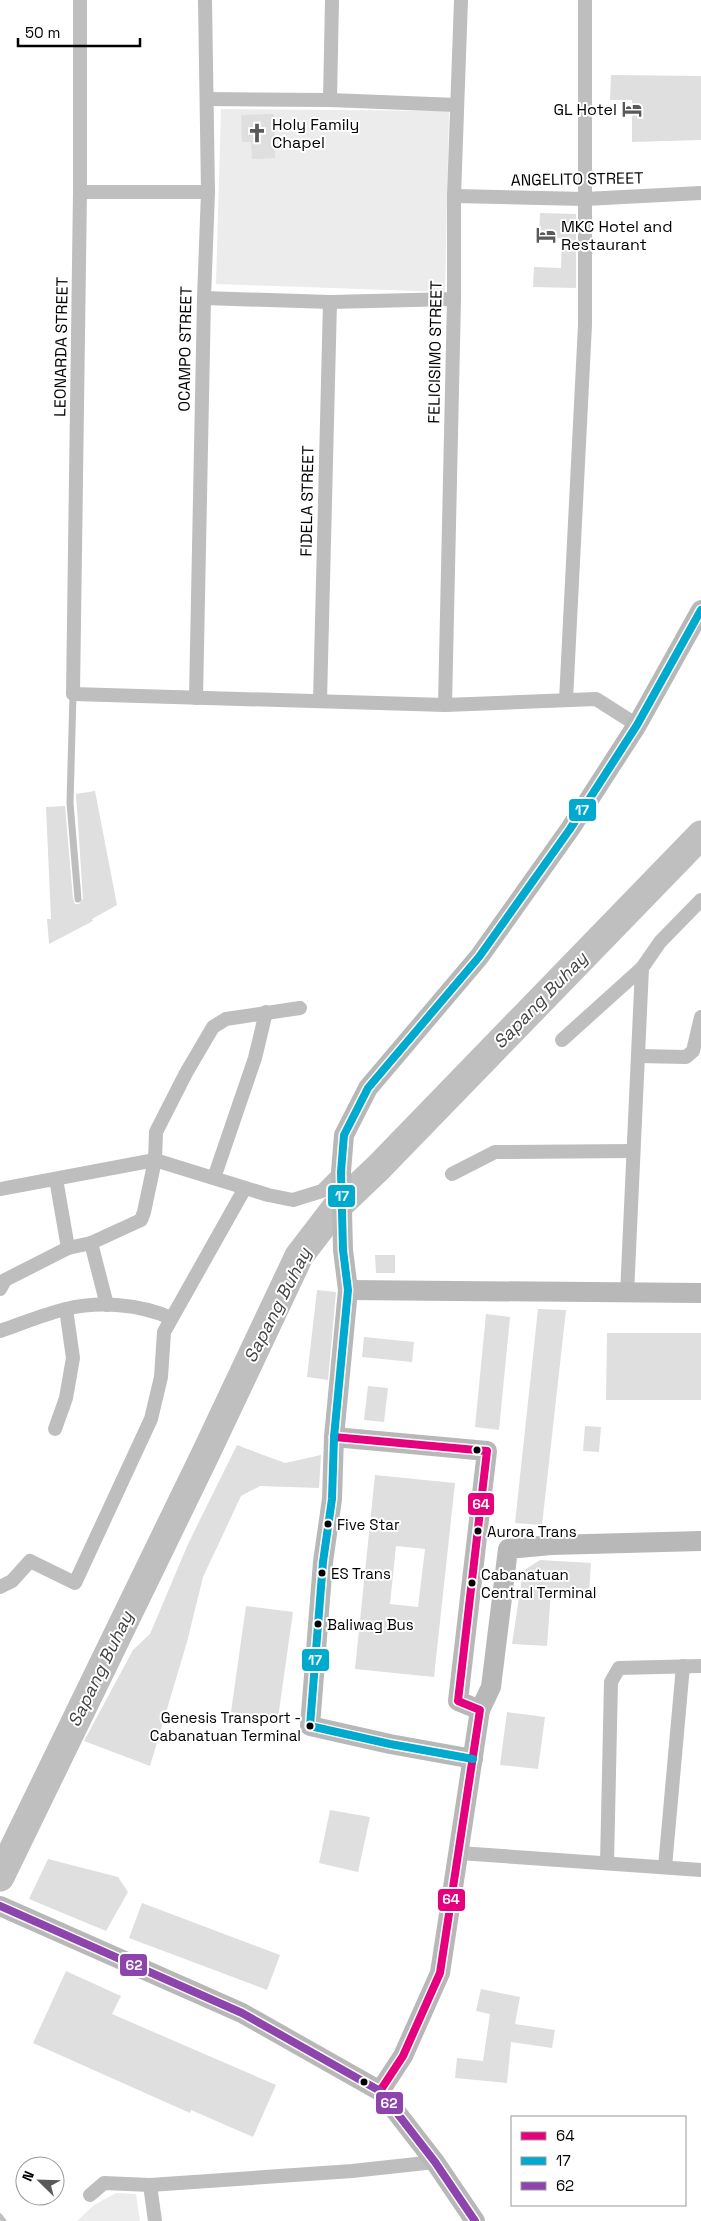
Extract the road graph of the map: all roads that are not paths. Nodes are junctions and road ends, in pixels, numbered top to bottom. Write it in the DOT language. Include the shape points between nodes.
graph roads {
  1 [pos="80,0"];
  2 [pos="205,0"];
  3 [pos="332,0"];
  4 [pos="461,0"];
  5 [pos="585,0"];
  6 [pos="206,99"];
  7 [pos="330,100"];
  8 [pos="457,105"];
  9 [pos="80,192"];
  10 [pos="208,192"];
  11 [pos="701,193"];
  12 [pos="454,196"];
  13 [pos="585,199"];
  14 [pos="204,298"];
  15 [pos="454,299"];
  16 [pos="330,302"];
  17 [pos="701,610"];
  18 [pos="73,694"];
  19 [pos="196,698"];
  20 [pos="566,700"];
  21 [pos="320,701"];
  22 [pos="445,705"];
  23 [pos="637,725"];
  24 [pos="78,899"];
  25 [pos="701,900"];
  26 [pos="642,968"];
  27 [pos="300,1008"];
  28 [pos="266,1012"];
  29 [pos="701,1017"];
  30 [pos="562,1040"];
  31 [pos="638,1056"];
  32 [pos="633,1151"];
  33 [pos="155,1160"];
  34 [pos="452,1174"];
  35 [pos="214,1178"];
  36 [pos="56,1179"];
  37 [pos="341,1180"];
  38 [pos="245,1188"];
  39 [pos="0,1189"];
  40 [pos="91,1243"];
  41 [pos="68,1248"];
  42 [pos="0,1288"];
  43 [pos="348,1290"];
  44 [pos="701,1293"];
  45 [pos="627,1294"];
  46 [pos="107,1305"];
  47 [pos="66,1309"];
  48 [pos="172,1318"];
  49 [pos="0,1332"];
  50 [pos="55,1429"];
  51 [pos="334,1437"];
  52 [pos="701,1540"];
  53 [pos="0,1586"];
  54 [pos="683,1666"];
  55 [pos="701,1666"];
  56 [pos="480,1710"];
  57 [pos="473,1759"];
  58 [pos="459,1853"];
  59 [pos="607,1863"];
  60 [pos="665,1867"];
  61 [pos="701,1870"];
  62 [pos="0,1906"];
  63 [pos="380,2091"];
  64 [pos="435,2162"];
  65 [pos="150,2185"];
  66 [pos="90,2195"];
  67 [pos="155,2221"];
  68 [pos="475,2221"];
  1 -- 9 [label="street, LEONARDA STREET"];
  2 -- 6 [label="street, OCAMPO STREET"];
  3 -- 7 [label="street"];
  4 -- 8 [label="street, FELICISIMO STREET"];
  5 -- 13 [label="street"];
  6 -- 7 [label="street"];
  6 -- 10 [label="street, OCAMPO STREET"];
  7 -- 8 [label="street"];
  8 -- 12 [label="street, FELICISIMO STREET"];
  9 -- 10 [label="street"];
  9 -- 18 [label="street, LEONARDA STREET"];
  10 -- 14 [label="street, OCAMPO STREET"];
  11 -- 13 [label="street, ANGELITO STREET"];
  12 -- 13 [label="street, ANGELITO STREET"];
  12 -- 15 [label="street, FELICISIMO STREET"];
  13 -- 20 [label="street" via="585,325"];
  14 -- 16 [label="street"];
  14 -- 19 [label="street, OCAMPO STREET"];
  15 -- 16 [label="street"];
  15 -- 22 [label="street, FELICISIMO STREET"];
  16 -- 21 [label="street, FIDELA STREET"];
  17 -- 23 [label="street"];
  18 -- 19 [label="street"];
  18 -- 24 [label="lane" via="70,803"];
  19 -- 21 [label="street"];
  20 -- 22 [label="street"];
  20 -- 23 [label="street" via="596,699"];
  21 -- 22 [label="street"];
  23 -- 37 [label="street" via="570,829 479,957 368,1088 344,1135"];
  25 -- 26 [label="street" via="660,942"];
  26 -- 30 [label="street"];
  26 -- 31 [label="street"];
  27 -- 28 [label="street"];
  28 -- 33 [label="street" via="226,1020 212,1027 156,1132"];
  28 -- 35 [label="street" via="255,1058"];
  29 -- 31 [label="street" via="693,1051 686,1056"];
  31 -- 32 [label="street"];
  32 -- 34 [label="street" via="496,1152"];
  32 -- 45 [label="street"];
  33 -- 35 [label="street"];
  33 -- 36 [label="street"];
  33 -- 40 [label="street" via="141,1220"];
  35 -- 38 [label="street"];
  36 -- 39 [label="street"];
  36 -- 41 [label="street"];
  37 -- 38 [label="street" via="322,1191 292,1200"];
  37 -- 43 [label="street"];
  38 -- 48 [label="street"];
  40 -- 41 [label="street"];
  40 -- 46 [label="street"];
  41 -- 42 [label="street" via="5,1280"];
  43 -- 45 [label="street"];
  43 -- 51 [label="street"];
  44 -- 45 [label="street"];
  46 -- 47 [label="street"];
  46 -- 48 [label="street" via="153,1310"];
  47 -- 49 [label="street"];
  47 -- 50 [label="street" via="73,1358 66,1398"];
  48 -- 53 [label="street" via="164,1332 161,1377 151,1419 76,1583 30,1561 12,1581"];
  51 -- 56 [label="street" via="488,1451 458,1701"];
  51 -- 57 [label="street" via="332,1499 323,1562 310,1726"];
  52 -- 56 [label="street" via="508,1549 490,1687"];
  54 -- 55 [label="street"];
  54 -- 59 [label="street" via="619,1668 611,1682"];
  54 -- 60 [label="street"];
  56 -- 57 [label="street"];
  57 -- 58 [label="street"];
  58 -- 59 [label="street"];
  58 -- 63 [label="street" via="440,1973 403,2056"];
  59 -- 60 [label="street"];
  60 -- 61 [label="street"];
  62 -- 63 [label="street" via="242,2013"];
  63 -- 64 [label="street"];
  64 -- 65 [label="street"];
  64 -- 68 [label="street"];
  65 -- 66 [label="street" via="104,2183"];
  65 -- 67 [label="street"];
}
